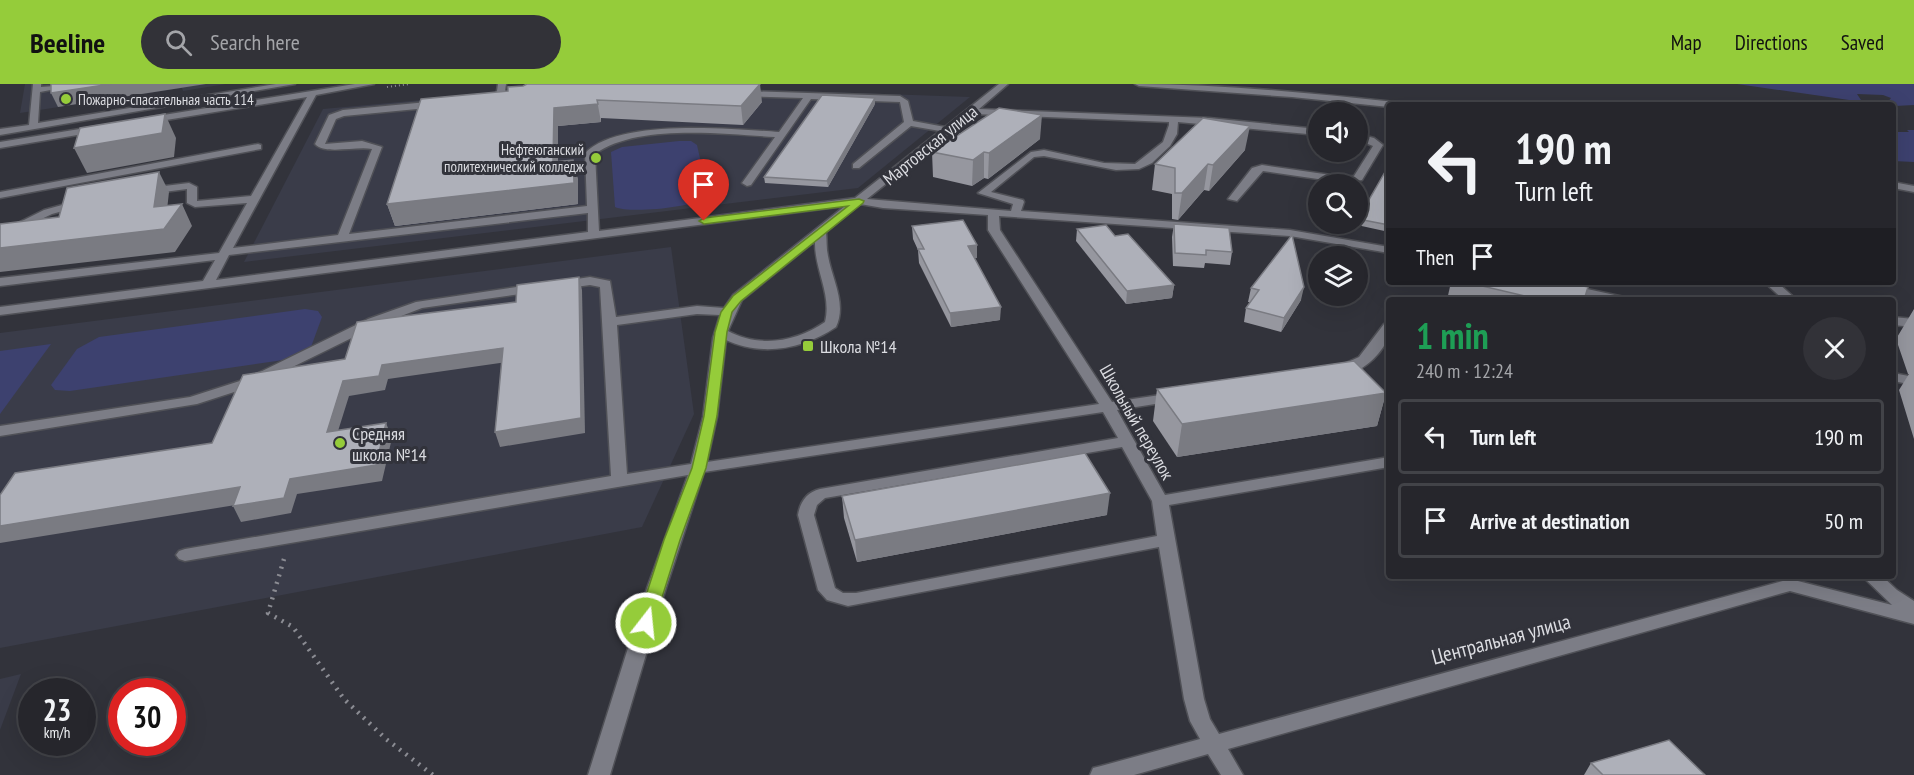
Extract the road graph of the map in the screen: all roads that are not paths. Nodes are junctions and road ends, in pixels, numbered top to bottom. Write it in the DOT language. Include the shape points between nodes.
graph roads {
  1 [pos="78,84"];
  2 [pos="291,84"];
  3 [pos="370,84"];
  4 [pos="502,84"];
  5 [pos="830,84"];
  6 [pos="1004,84"];
  7 [pos="1139,84"];
  8 [pos="37,87"];
  9 [pos="313,93"];
  10 [pos="729,93"];
  11 [pos="822,95"];
  12 [pos="809,96"];
  13 [pos="512,97"];
  14 [pos="500,98"];
  15 [pos="489,99"];
  16 [pos="444,103"];
  17 [pos="1386,104"];
  18 [pos="973,111"];
  19 [pos="1174,119"];
  20 [pos="139,122"];
  21 [pos="909,123"];
  22 [pos="33,127"];
  23 [pos="104,128"];
  24 [pos="949,130"];
  25 [pos="1308,131"];
  26 [pos="0,132"];
  27 [pos="782,135"];
  28 [pos="1368,139"];
  29 [pos="0,145"];
  30 [pos="258,147"];
  31 [pos="1368,162"];
  32 [pos="1368,162"];
  33 [pos="855,166"];
  34 [pos="747,183"];
  35 [pos="1896,186"];
  36 [pos="1914,189"];
  37 [pos="138,193"];
  38 [pos="0,195"];
  39 [pos="254,199"];
  40 [pos="1233,199"];
  41 [pos="94,200"];
  42 [pos="859,201"];
  43 [pos="592,208"];
  44 [pos="994,212"];
  45 [pos="1015,214"];
  46 [pos="820,232"];
  47 [pos="594,234"];
  48 [pos="0,236"];
  49 [pos="342,239"];
  50 [pos="1386,249"];
  51 [pos="224,254"];
  52 [pos="0,282"];
  53 [pos="207,285"];
  54 [pos="1558,285"];
  55 [pos="1774,285"];
  56 [pos="1605,297"];
  57 [pos="1788,297"];
  58 [pos="0,311"];
  59 [pos="727,312"];
  60 [pos="1896,321"];
  61 [pos="610,322"];
  62 [pos="1914,323"];
  63 [pos="721,332"];
  64 [pos="1383,348"];
  65 [pos="1328,375"];
  66 [pos="1896,378"];
  67 [pos="1914,381"];
  68 [pos="1189,395"];
  69 [pos="1108,407"];
  70 [pos="0,431"];
  71 [pos="1128,441"];
  72 [pos="1386,463"];
  73 [pos="699,468"];
  74 [pos="619,480"];
  75 [pos="1160,501"];
  76 [pos="1166,540"];
  77 [pos="185,555"];
  78 [pos="1802,579"];
  79 [pos="1873,579"];
  80 [pos="1790,585"];
  81 [pos="1914,610"];
  82 [pos="1914,617"];
  83 [pos="1212,743"];
  84 [pos="599,775"];
  85 [pos="1101,775"];
  86 [pos="1232,775"];
  1 -- 8 [label="street"];
  2 -- 22 [label="street"];
  3 -- 9 [label="street"];
  4 -- 14 [label="street"];
  5 -- 11 [label="street"];
  6 -- 18 [label="street, Мартовская улица"];
  7 -- 17 [label="street"];
  8 -- 22 [label="street"];
  9 -- 20 [label="street"];
  9 -- 39 [label="street"];
  10 -- 12 [label="street"];
  11 -- 12 [label="street"];
  11 -- 21 [label="street" via="900,99 904,101"];
  12 -- 27 [label="street"];
  13 -- 14 [label="street"];
  14 -- 15 [label="street"];
  16 -- 49 [label="street" via="332,117 320,144 323,147 377,147"];
  18 -- 19 [label="street"];
  18 -- 24 [label="street, Мартовская улица"];
  19 -- 25 [label="street"];
  19 -- 45 [label="street" via="1170,142 1136,167 1044,153 1031,155 983,193 1019,201"];
  21 -- 24 [label="street"];
  21 -- 33 [label="street"];
  22 -- 26 [label="street"];
  23 -- 29 [label="street"];
  24 -- 42 [label="street, Мартовская улица"];
  27 -- 34 [label="street"];
  27 -- 43 [label="street" via="673,132 603,143 590,153"];
  28 -- 31 [label="street" via="1378,145"];
  30 -- 38 [label="street"];
  32 -- 40 [label="street" via="1358,178 1345,180 1262,168 1256,170"];
  35 -- 36 [label="street"];
  37 -- 39 [label="street" via="189,186 195,204"];
  39 -- 51 [label="street"];
  41 -- 48 [label="street" via="48,212"];
  42 -- 44 [label="street"];
  42 -- 46 [label="street, Мартовская улица"];
  42 -- 47 [label="street"];
  43 -- 47 [label="street"];
  43 -- 49 [label="street"];
  44 -- 45 [label="street"];
  44 -- 69 [label="street, Школьный переулок" via="994,230"];
  45 -- 50 [label="street" via="1290,232"];
  46 -- 59 [label="street, Мартовская улица" via="737,298"];
  46 -- 63 [label="street" via="820,258 835,304 831,324 811,336 766,345 731,339"];
  47 -- 53 [label="street"];
  49 -- 51 [label="street"];
  51 -- 52 [label="street"];
  51 -- 53 [label="street"];
  53 -- 58 [label="street"];
  54 -- 56 [label="street"];
  55 -- 57 [label="street"];
  59 -- 61 [label="street" via="697,310"];
  59 -- 63 [label="street, Мартовская улица"];
  60 -- 62 [label="street"];
  61 -- 70 [label="street" via="606,284 598,281 433,302 373,322 251,382 220,393 168,406"];
  61 -- 74 [label="street"];
  63 -- 73 [label="street, Мартовская улица"];
  64 -- 65 [label="street" via="1360,364"];
  66 -- 67 [label="street"];
  68 -- 69 [label="street"];
  69 -- 71 [label="street, Школьный переулок"];
  69 -- 73 [label="street"];
  71 -- 75 [label="street, Школьный переулок"];
  71 -- 76 [label="street" via="820,494 807,506 806,515 827,590 832,597 856,600"];
  72 -- 75 [label="street"];
  73 -- 74 [label="street"];
  73 -- 84 [label="street, Мартовская улица" via="655,592"];
  74 -- 77 [label="street"];
  75 -- 76 [label="street, Школьный переулок"];
  76 -- 83 [label="street, Школьный переулок" via="1194,699"];
  78 -- 80 [label="street"];
  79 -- 81 [label="street"];
  80 -- 82 [label="street, Центральная улица"];
  80 -- 83 [label="street, Центральная улица"];
  83 -- 85 [label="street, Центральная улица"];
  83 -- 86 [label="street, Школьный переулок"];
}
